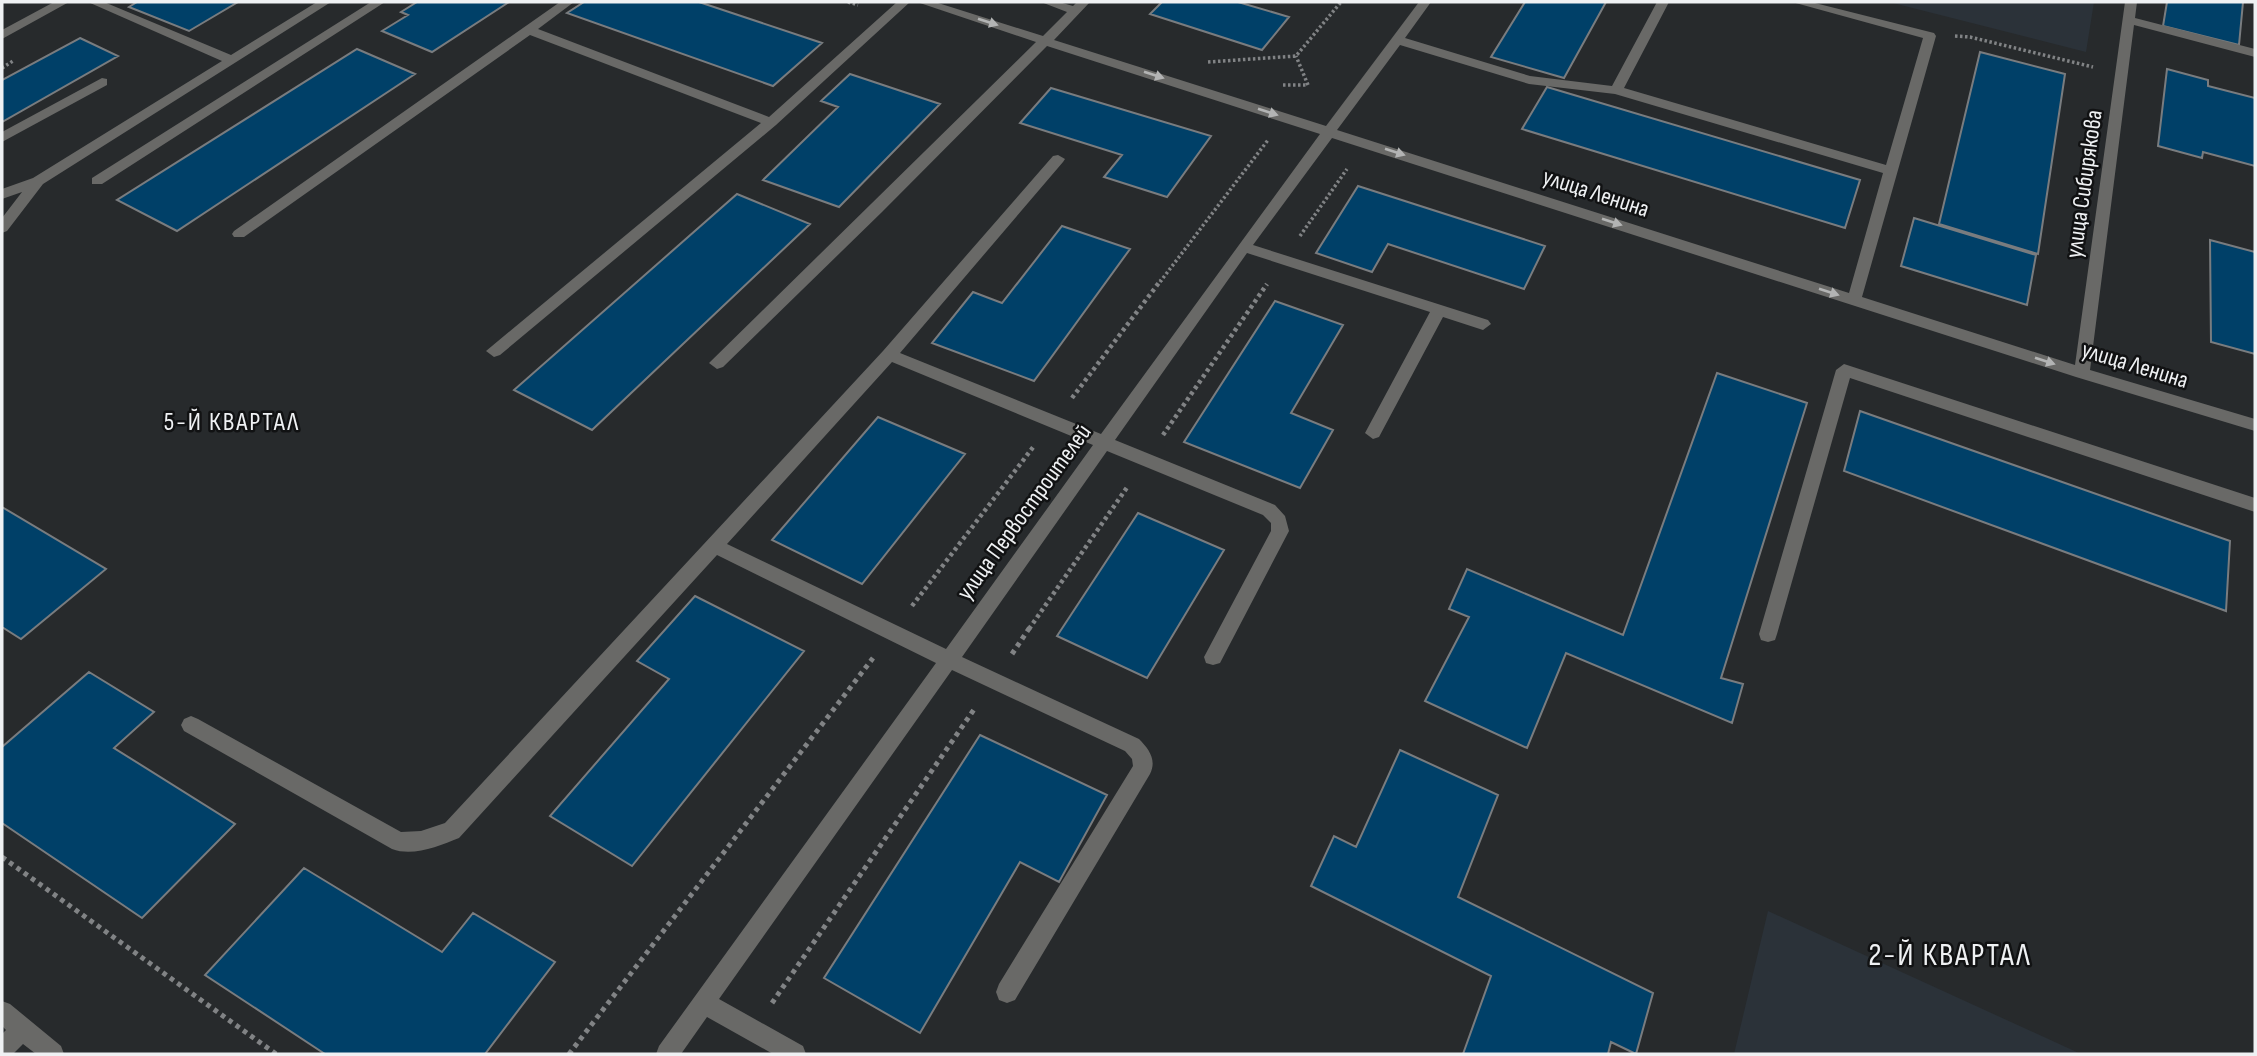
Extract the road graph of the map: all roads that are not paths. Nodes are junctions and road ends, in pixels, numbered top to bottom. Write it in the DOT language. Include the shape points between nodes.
graph roads {
  1 [pos="63,2"];
  2 [pos="94,2"];
  3 [pos="325,2"];
  4 [pos="379,2"];
  5 [pos="568,2"];
  6 [pos="904,2"];
  7 [pos="923,2"];
  8 [pos="1047,2"];
  9 [pos="1425,2"];
  10 [pos="1663,2"];
  11 [pos="1801,2"];
  12 [pos="2131,2"];
  13 [pos="1080,6"];
  14 [pos="2129,20"];
  15 [pos="529,30"];
  16 [pos="2,35"];
  17 [pos="1397,40"];
  18 [pos="1046,41"];
  19 [pos="2255,53"];
  20 [pos="231,60"];
  21 [pos="102,82"];
  22 [pos="1616,90"];
  23 [pos="771,122"];
  24 [pos="1330,131"];
  25 [pos="2,138"];
  26 [pos="1058,159"];
  27 [pos="1891,171"];
  28 [pos="38,181"];
  29 [pos="97,181"];
  30 [pos="2,194"];
  31 [pos="2,228"];
  32 [pos="239,234"];
  33 [pos="1244,247"];
  34 [pos="1854,300"];
  35 [pos="1439,309"];
  36 [pos="1483,324"];
  37 [pos="494,351"];
  38 [pos="889,355"];
  39 [pos="717,363"];
  40 [pos="2082,373"];
  41 [pos="2255,425"];
  42 [pos="1373,433"];
  43 [pos="1105,443"];
  44 [pos="2255,505"];
  45 [pos="715,546"];
  46 [pos="1768,634"];
  47 [pos="1213,657"];
  48 [pos="947,659"];
  49 [pos="191,725"];
  50 [pos="1007,992"];
  51 [pos="704,1003"];
  52 [pos="2,1012"];
  53 [pos="23,1029"];
  54 [pos="2,1049"];
  55 [pos="53,1054"];
  56 [pos="667,1054"];
  57 [pos="795,1054"];
  1 -- 16 [label="street"];
  2 -- 20 [label="street"];
  3 -- 20 [label="street"];
  4 -- 29 [label="street"];
  5 -- 15 [label="street"];
  6 -- 23 [label="street"];
  7 -- 18 [label="street, улица Ленина, one-way"];
  8 -- 13 [label="street"];
  9 -- 17 [label="street, улица Первостроителей"];
  10 -- 22 [label="street"];
  11 -- 27 [label="street" via="1930,36"];
  12 -- 14 [label="street, улица Сибирякова"];
  13 -- 18 [label="street"];
  14 -- 19 [label="street"];
  14 -- 40 [label="street, улица Сибирякова"];
  15 -- 23 [label="street"];
  15 -- 32 [label="street"];
  17 -- 22 [label="street" via="1529,80"];
  17 -- 24 [label="street, улица Первостроителей"];
  18 -- 24 [label="street, улица Ленина, one-way"];
  18 -- 39 [label="street"];
  20 -- 28 [label="street"];
  21 -- 25 [label="street"];
  22 -- 27 [label="street"];
  23 -- 37 [label="street"];
  24 -- 33 [label="street, улица Первостроителей"];
  24 -- 34 [label="street, улица Ленина, one-way"];
  26 -- 38 [label="street"];
  27 -- 34 [label="street"];
  28 -- 30 [label="street"];
  28 -- 31 [label="street"];
  33 -- 35 [label="street"];
  33 -- 43 [label="street, улица Первостроителей"];
  34 -- 40 [label="street, улица Ленина, one-way"];
  35 -- 36 [label="street"];
  35 -- 42 [label="street"];
  38 -- 43 [label="street"];
  38 -- 45 [label="street"];
  40 -- 41 [label="street, улица Ленина"];
  43 -- 47 [label="street" via="1269,510 1279,521 1280,531"];
  43 -- 48 [label="street, улица Первостроителей"];
  44 -- 46 [label="street" via="1844,370"];
  45 -- 48 [label="street"];
  45 -- 49 [label="street" via="452,831 399,842"];
  48 -- 50 [label="street" via="1132,745 1142,756 1143,768"];
  48 -- 51 [label="street, улица Первостроителей"];
  51 -- 56 [label="street, улица Первостроителей"];
  51 -- 57 [label="street"];
  52 -- 53 [label="street"];
  53 -- 54 [label="street"];
  53 -- 55 [label="street"];
}
